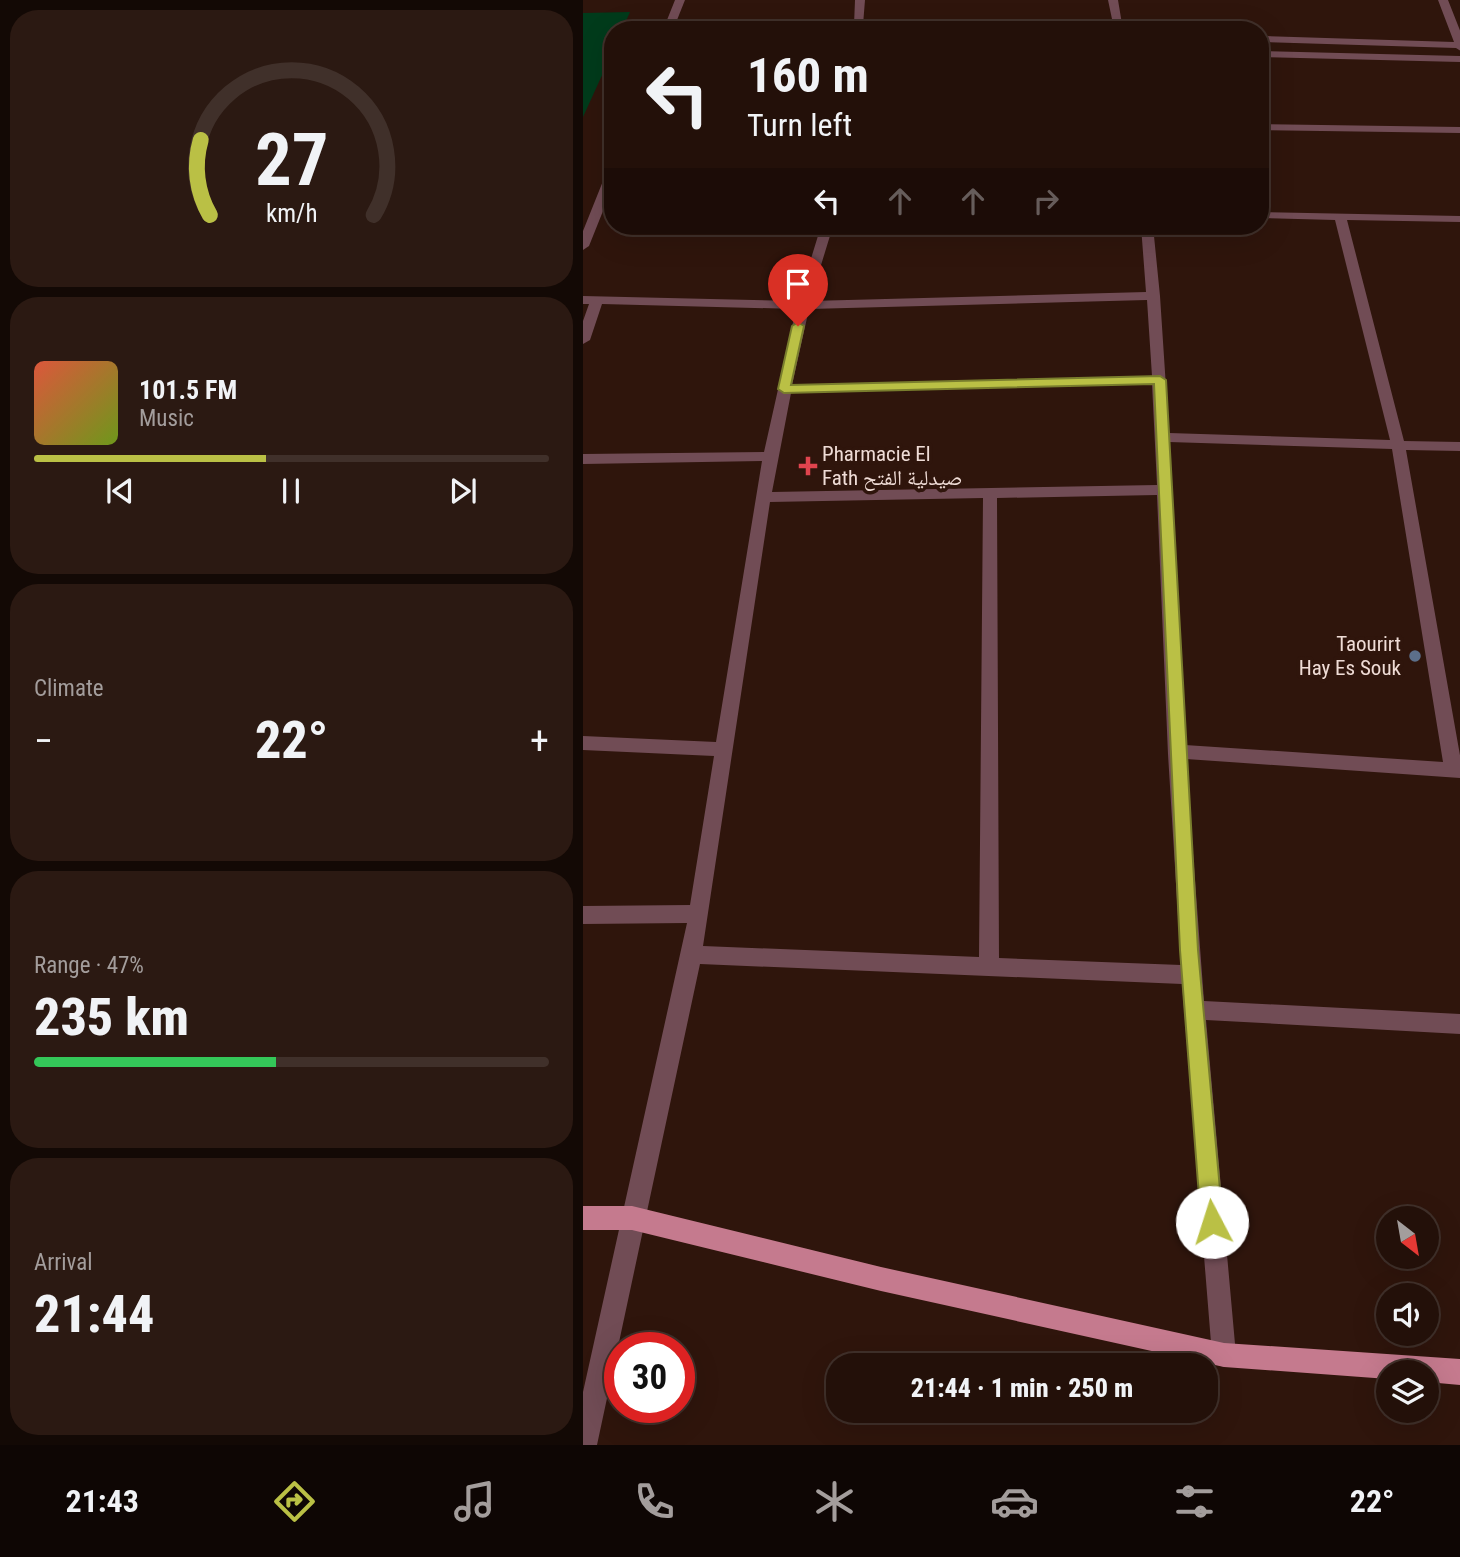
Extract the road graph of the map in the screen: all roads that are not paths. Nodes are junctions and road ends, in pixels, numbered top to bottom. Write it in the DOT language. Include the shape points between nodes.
graph roads {
  1 [pos="680,0"];
  2 [pos="860,0"];
  3 [pos="1113,0"];
  4 [pos="1443,0"];
  5 [pos="672,21"];
  6 [pos="859,21"];
  7 [pos="1117,21"];
  8 [pos="1269,39"];
  9 [pos="1281,39"];
  10 [pos="1459,46"];
  11 [pos="1269,54"];
  12 [pos="1288,54"];
  13 [pos="1460,59"];
  14 [pos="1269,127"];
  15 [pos="1460,130"];
  16 [pos="604,194"];
  17 [pos="1269,215"];
  18 [pos="1340,217"];
  19 [pos="1460,219"];
  20 [pos="824,235"];
  21 [pos="1148,235"];
  22 [pos="583,246"];
  23 [pos="1153,296"];
  24 [pos="590,301"];
  25 [pos="802,304"];
  26 [pos="583,340"];
  27 [pos="1160,380"];
  28 [pos="784,389"];
  29 [pos="1164,437"];
  30 [pos="1398,445"];
  31 [pos="1460,447"];
  32 [pos="770,456"];
  33 [pos="583,459"];
  34 [pos="1166,491"];
  35 [pos="990,493"];
  36 [pos="763,497"];
  37 [pos="583,743"];
  38 [pos="723,749"];
  39 [pos="1177,751"];
  40 [pos="1457,771"];
  41 [pos="698,914"];
  42 [pos="583,915"];
  43 [pos="692,955"];
  44 [pos="989,966"];
  45 [pos="1191,975"];
  46 [pos="1193,1010"];
  47 [pos="1460,1024"];
  48 [pos="583,1218"];
  49 [pos="632,1218"];
  50 [pos="1224,1355"];
  51 [pos="1460,1371"];
  52 [pos="584,1445"];
  1 -- 5 [label="street"];
  2 -- 6 [label="street"];
  3 -- 7 [label="street"];
  4 -- 10 [label="street"];
  8 -- 9 [label="street"];
  9 -- 10 [label="street"];
  9 -- 12 [label="street"];
  11 -- 12 [label="street"];
  12 -- 13 [label="street"];
  14 -- 15 [label="street"];
  16 -- 22 [label="street"];
  17 -- 18 [label="street"];
  18 -- 19 [label="street"];
  18 -- 30 [label="street"];
  20 -- 25 [label="street"];
  21 -- 23 [label="street"];
  23 -- 25 [label="street"];
  23 -- 27 [label="street"];
  24 -- 25 [label="street"];
  24 -- 26 [label="street"];
  25 -- 28 [label="street"];
  27 -- 28 [label="street"];
  27 -- 29 [label="street"];
  28 -- 32 [label="street"];
  29 -- 30 [label="street"];
  29 -- 34 [label="street"];
  30 -- 31 [label="street"];
  30 -- 40 [label="street"];
  32 -- 33 [label="street"];
  32 -- 36 [label="street"];
  34 -- 35 [label="street"];
  34 -- 39 [label="street"];
  35 -- 36 [label="street"];
  35 -- 44 [label="street"];
  36 -- 38 [label="street"];
  37 -- 38 [label="street"];
  38 -- 41 [label="street"];
  39 -- 40 [label="street"];
  39 -- 45 [label="street"];
  41 -- 42 [label="street"];
  41 -- 43 [label="street"];
  43 -- 44 [label="street"];
  43 -- 49 [label="street"];
  44 -- 45 [label="street"];
  45 -- 46 [label="street"];
  46 -- 47 [label="street"];
  46 -- 50 [label="street"];
  48 -- 49 [label="main road"];
  49 -- 50 [label="main road"];
  49 -- 52 [label="street"];
  50 -- 51 [label="main road"];
}
